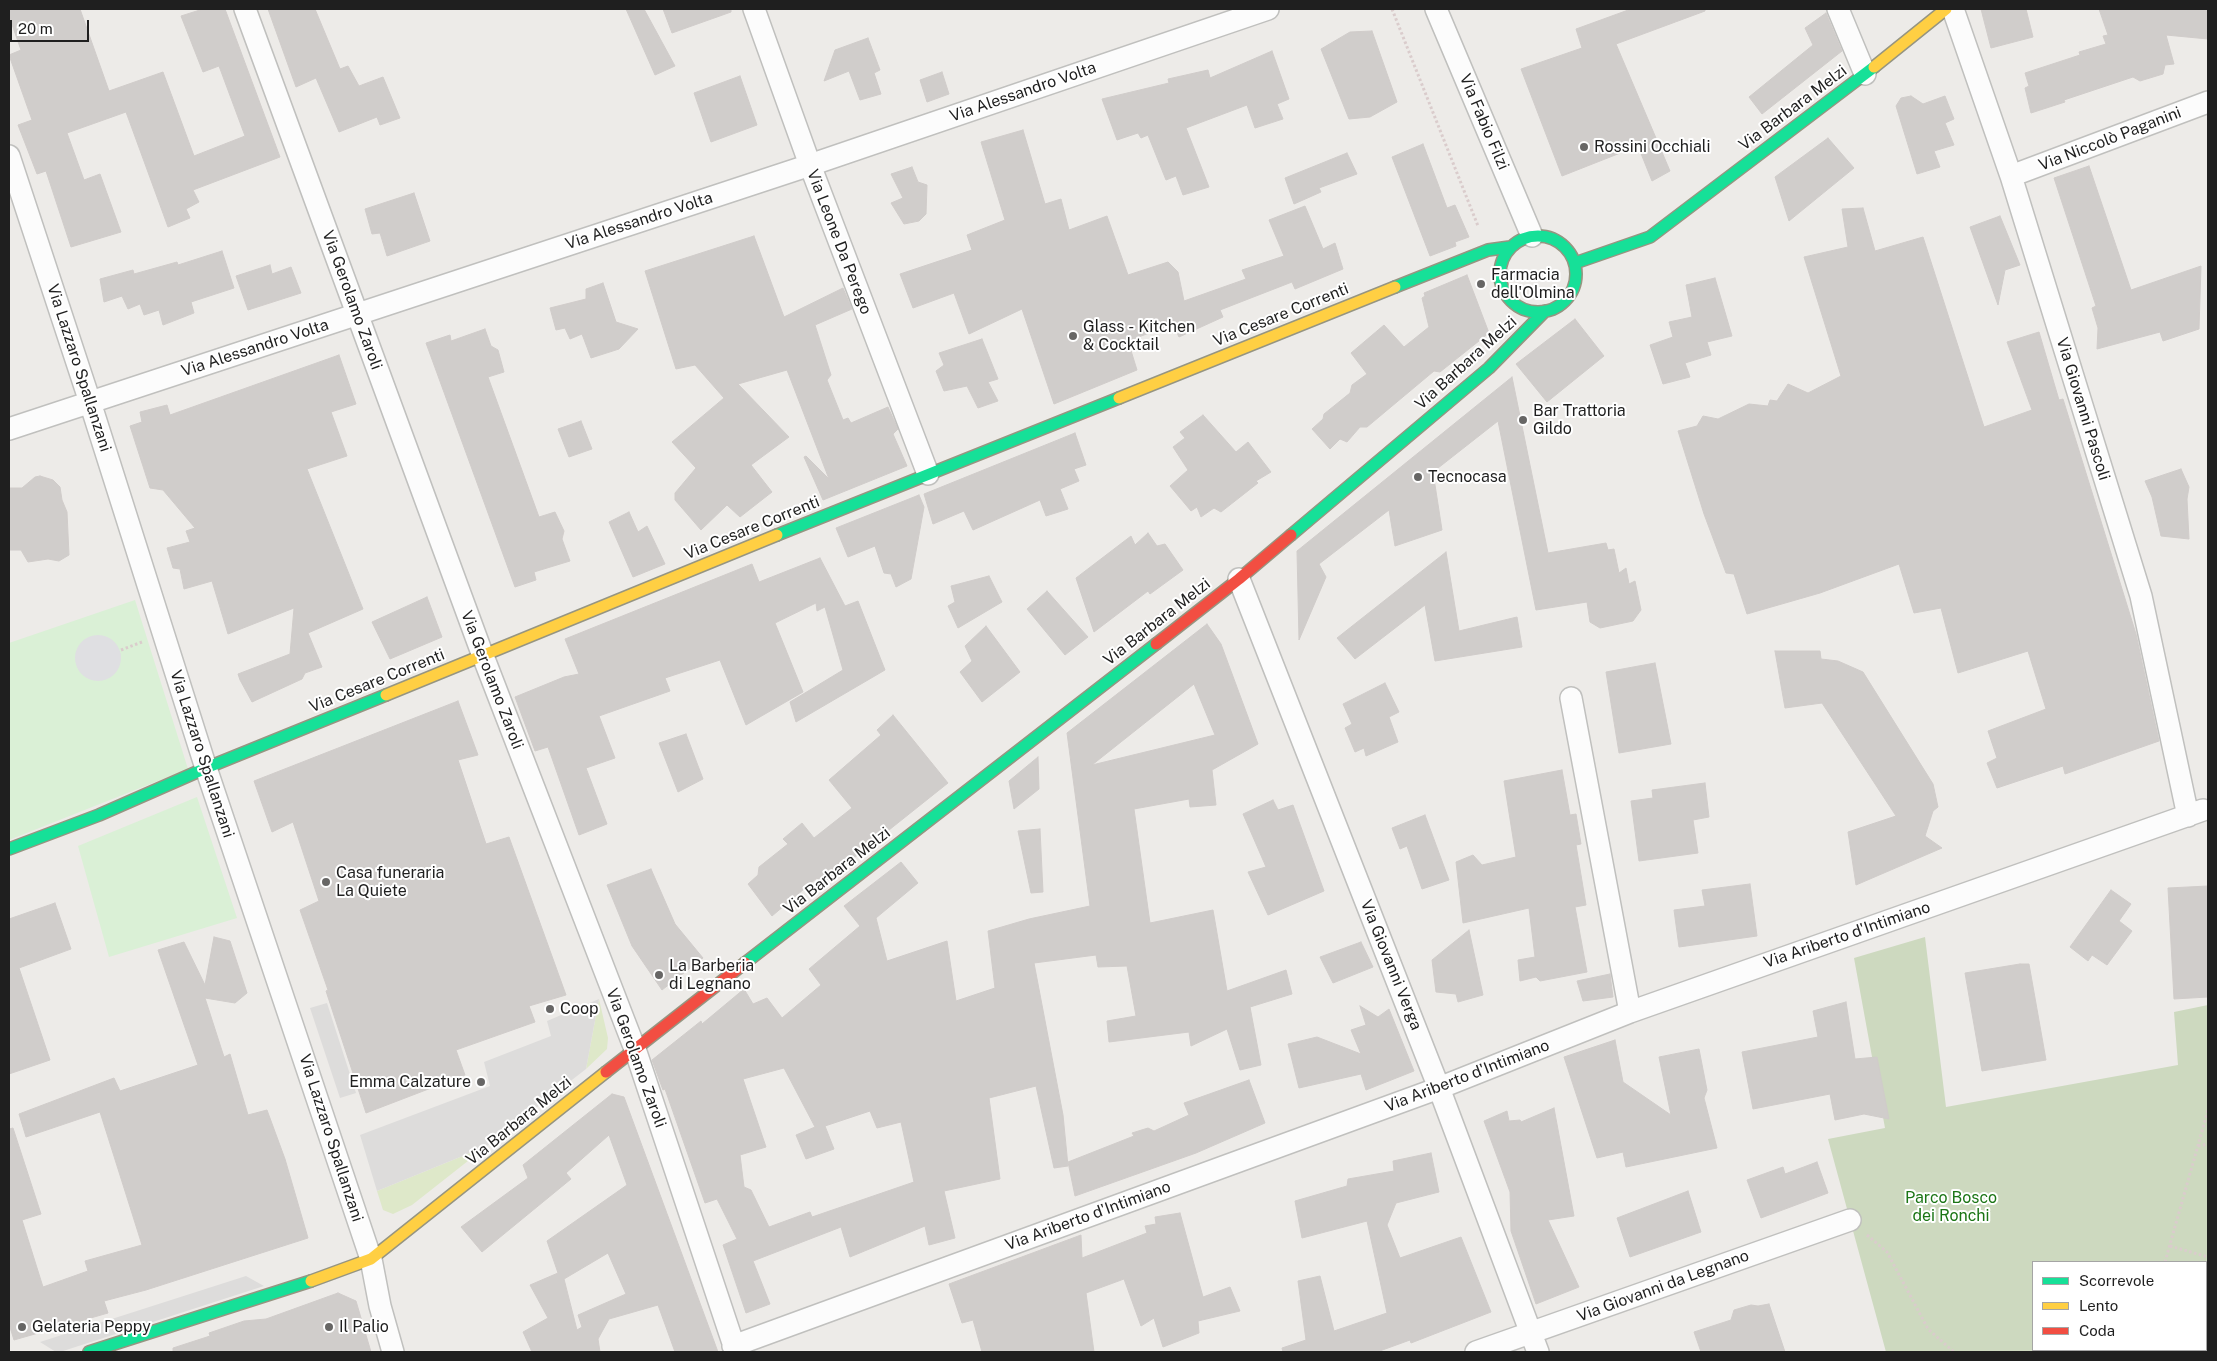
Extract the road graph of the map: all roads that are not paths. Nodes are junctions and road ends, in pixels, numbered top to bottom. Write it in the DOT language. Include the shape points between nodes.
graph roads {
  1 [pos="246,9"];
  2 [pos="754,9"];
  3 [pos="1268,9"];
  4 [pos="1436,9"];
  5 [pos="1838,9"];
  6 [pos="1946,9"];
  7 [pos="1953,9"];
  8 [pos="1865,74"];
  9 [pos="2208,102"];
  10 [pos="9,156"];
  11 [pos="810,165"];
  12 [pos="2011,176"];
  13 [pos="1532,236"];
  14 [pos="1510,247"];
  15 [pos="1575,263"];
  16 [pos="1504,290"];
  17 [pos="1505,307"];
  18 [pos="1545,311"];
  19 [pos="357,314"];
  20 [pos="1499,342"];
  21 [pos="1488,368"];
  22 [pos="90,402"];
  23 [pos="9,429"];
  24 [pos="928,474"];
  25 [pos="1239,579"];
  26 [pos="483,656"];
  27 [pos="1571,698"];
  28 [pos="206,768"];
  29 [pos="2195,813"];
  30 [pos="9,850"];
  31 [pos="1630,1012"];
  32 [pos="635,1049"];
  33 [pos="1439,1088"];
  34 [pos="1850,1220"];
  35 [pos="371,1258"];
  36 [pos="1535,1342"];
  37 [pos="734,1349"];
  38 [pos="89,1352"];
  39 [pos="393,1352"];
  40 [pos="1476,1352"];
  1 -- 19 [label="street, Via Gerolamo Zaroli"];
  2 -- 11 [label="street, Via Leone Da Perego"];
  3 -- 11 [label="street, Via Alessandro Volta"];
  4 -- 13 [label="street, Via Fabio Filzi"];
  5 -- 8 [label="street"];
  6 -- 8 [label="street, Via Barbara Melzi"];
  7 -- 12 [label="street, Via Giovanni Pascoli"];
  8 -- 15 [label="street, Via Barbara Melzi" via="1650,236"];
  9 -- 12 [label="street, Via Niccolò Paganini"];
  10 -- 22 [label="street, Via Lazzaro Spallanzani"];
  11 -- 19 [label="street, Via Alessandro Volta"];
  11 -- 24 [label="street, Via Leone Da Perego"];
  12 -- 29 [label="street, Via Giovanni Pascoli" via="2140,596"];
  13 -- 14 [label="street"];
  13 -- 15 [label="street" via="1554,238 1567,249"];
  14 -- 16 [label="street, Via Barbara Melzi" via="1500,268"];
  14 -- 24 [label="street, Via Cesare Correnti" via="1488,250"];
  15 -- 18 [label="street, Via Barbara Melzi" via="1576,279 1570,295 1559,306"];
  16 -- 17 [label="street"];
  16 -- 18 [label="street, Via Barbara Melzi" via="1521,308"];
  18 -- 21 [label="street, Via Barbara Melzi"];
  19 -- 22 [label="street, Via Alessandro Volta"];
  19 -- 26 [label="street, Via Gerolamo Zaroli"];
  20 -- 21 [label="street"];
  21 -- 25 [label="street, Via Barbara Melzi"];
  22 -- 23 [label="street, Via Alessandro Volta"];
  22 -- 28 [label="street, Via Lazzaro Spallanzani"];
  24 -- 26 [label="street, Via Cesare Correnti"];
  25 -- 32 [label="street, Via Barbara Melzi"];
  25 -- 33 [label="street, Via Giovanni Verga"];
  26 -- 28 [label="street, Via Cesare Correnti"];
  26 -- 32 [label="street, Via Gerolamo Zaroli"];
  27 -- 31 [label="street"];
  28 -- 30 [label="street, Via Cesare Correnti"];
  28 -- 35 [label="street, Via Lazzaro Spallanzani"];
  29 -- 31 [label="street, Via Ariberto d'Intimiano"];
  31 -- 33 [label="street, Via Ariberto d'Intimiano"];
  32 -- 35 [label="street, Via Barbara Melzi"];
  32 -- 37 [label="street, Via Gerolamo Zaroli"];
  33 -- 36 [label="street, Via Giovanni Verga"];
  33 -- 37 [label="street, Via Ariberto d'Intimiano"];
  34 -- 36 [label="street, Via Giovanni da Legnano"];
  35 -- 38 [label="street, Via Barbara Melzi" via="322,1278"];
  35 -- 39 [label="street, Via Lazzaro Spallanzani"];
  36 -- 40 [label="street, Via Giovanni da Legnano"];
}
